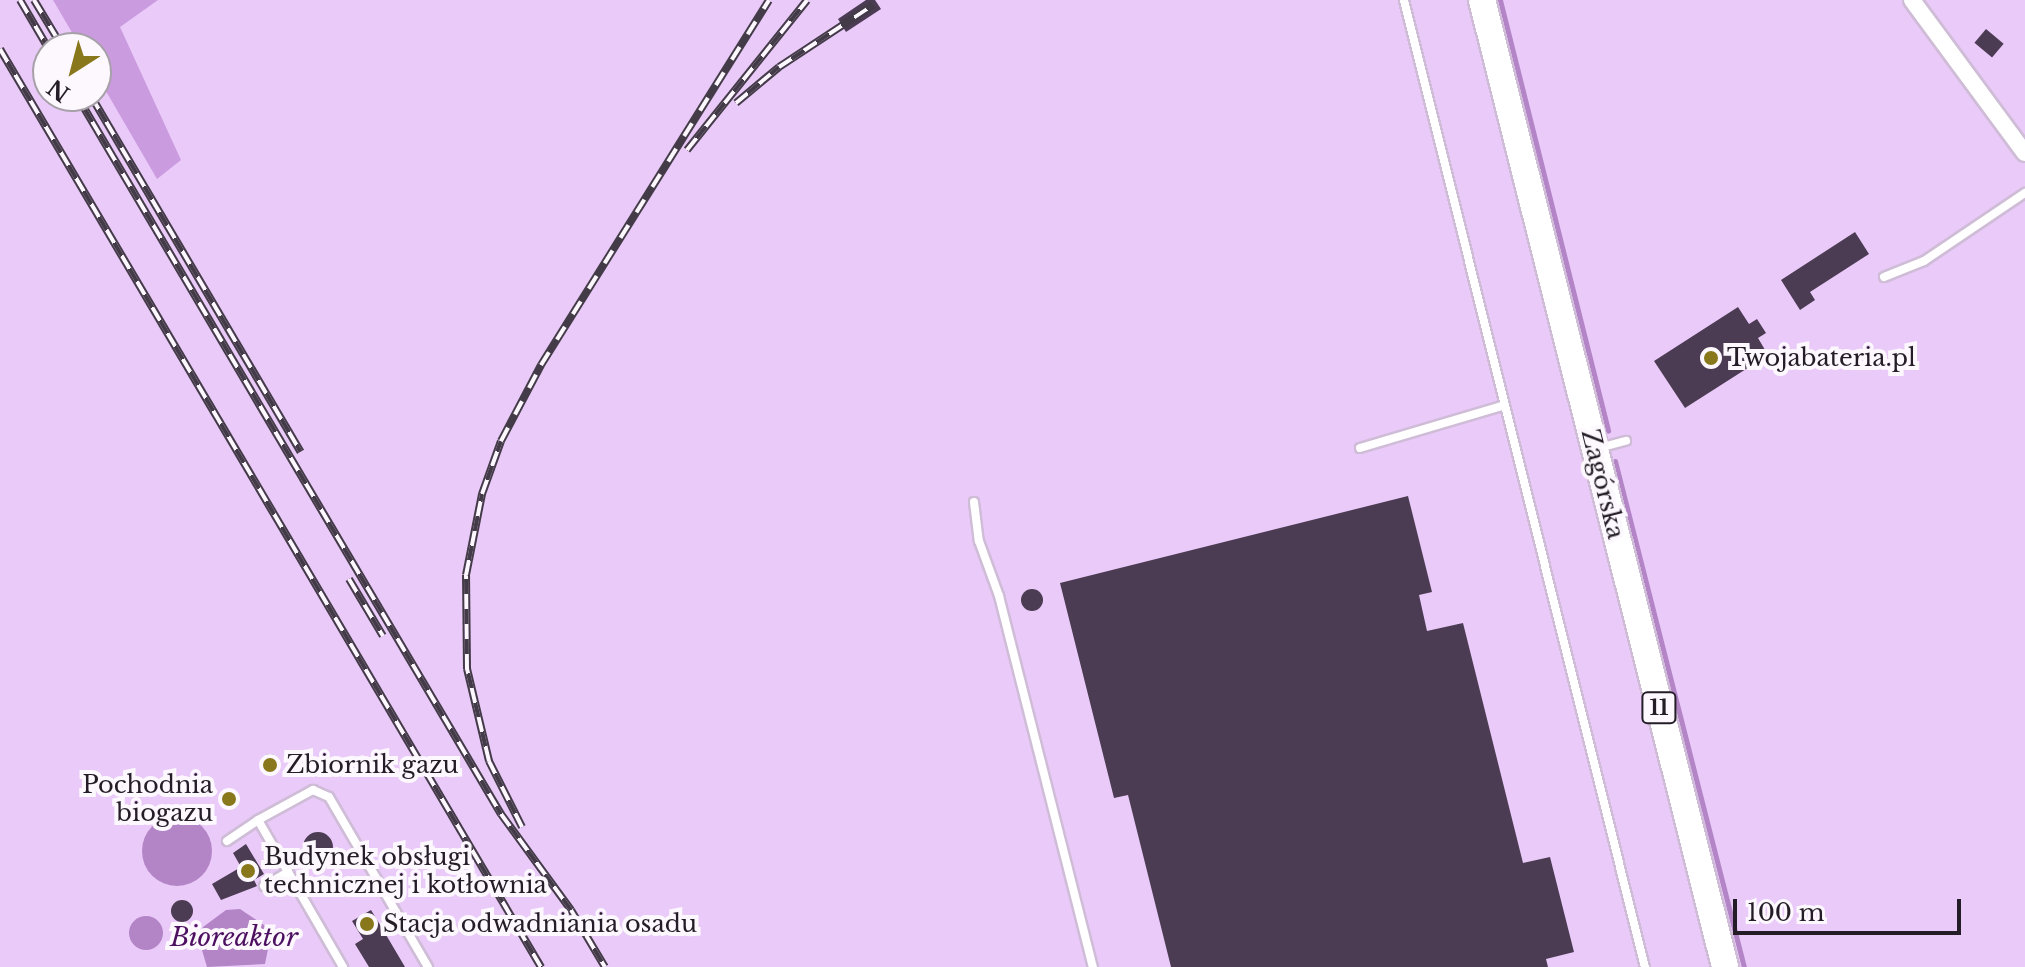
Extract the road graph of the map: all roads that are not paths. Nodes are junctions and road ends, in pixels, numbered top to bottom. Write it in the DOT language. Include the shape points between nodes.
graph roads {
  1 [pos="1404,0"];
  2 [pos="1482,0"];
  3 [pos="1920,3"];
  4 [pos="2025,153"];
  5 [pos="2025,193"];
  6 [pos="1884,277"];
  7 [pos="1505,405"];
  8 [pos="1626,441"];
  9 [pos="1360,448"];
  10 [pos="1594,449"];
  11 [pos="974,502"];
  12 [pos="258,820"];
  13 [pos="227,841"];
  14 [pos="288,872"];
  15 [pos="264,886"];
  16 [pos="343,967"];
  17 [pos="428,967"];
  18 [pos="1093,967"];
  19 [pos="1645,967"];
  20 [pos="1725,967"];
  1 -- 7 [label="lane"];
  2 -- 10 [label="highway, Zagórska / 11"];
  3 -- 4 [label="street"];
  5 -- 6 [label="lane" via="1924,261"];
  7 -- 9 [label="lane"];
  7 -- 19 [label="lane"];
  8 -- 10 [label="lane"];
  10 -- 20 [label="highway, Zagórska / 11"];
  11 -- 18 [label="lane" via="979,541 999,596"];
  12 -- 13 [label="lane"];
  12 -- 14 [label="lane"];
  12 -- 17 [label="lane" via="313,790 329,797"];
  14 -- 15 [label="lane"];
  14 -- 16 [label="lane"];
}
